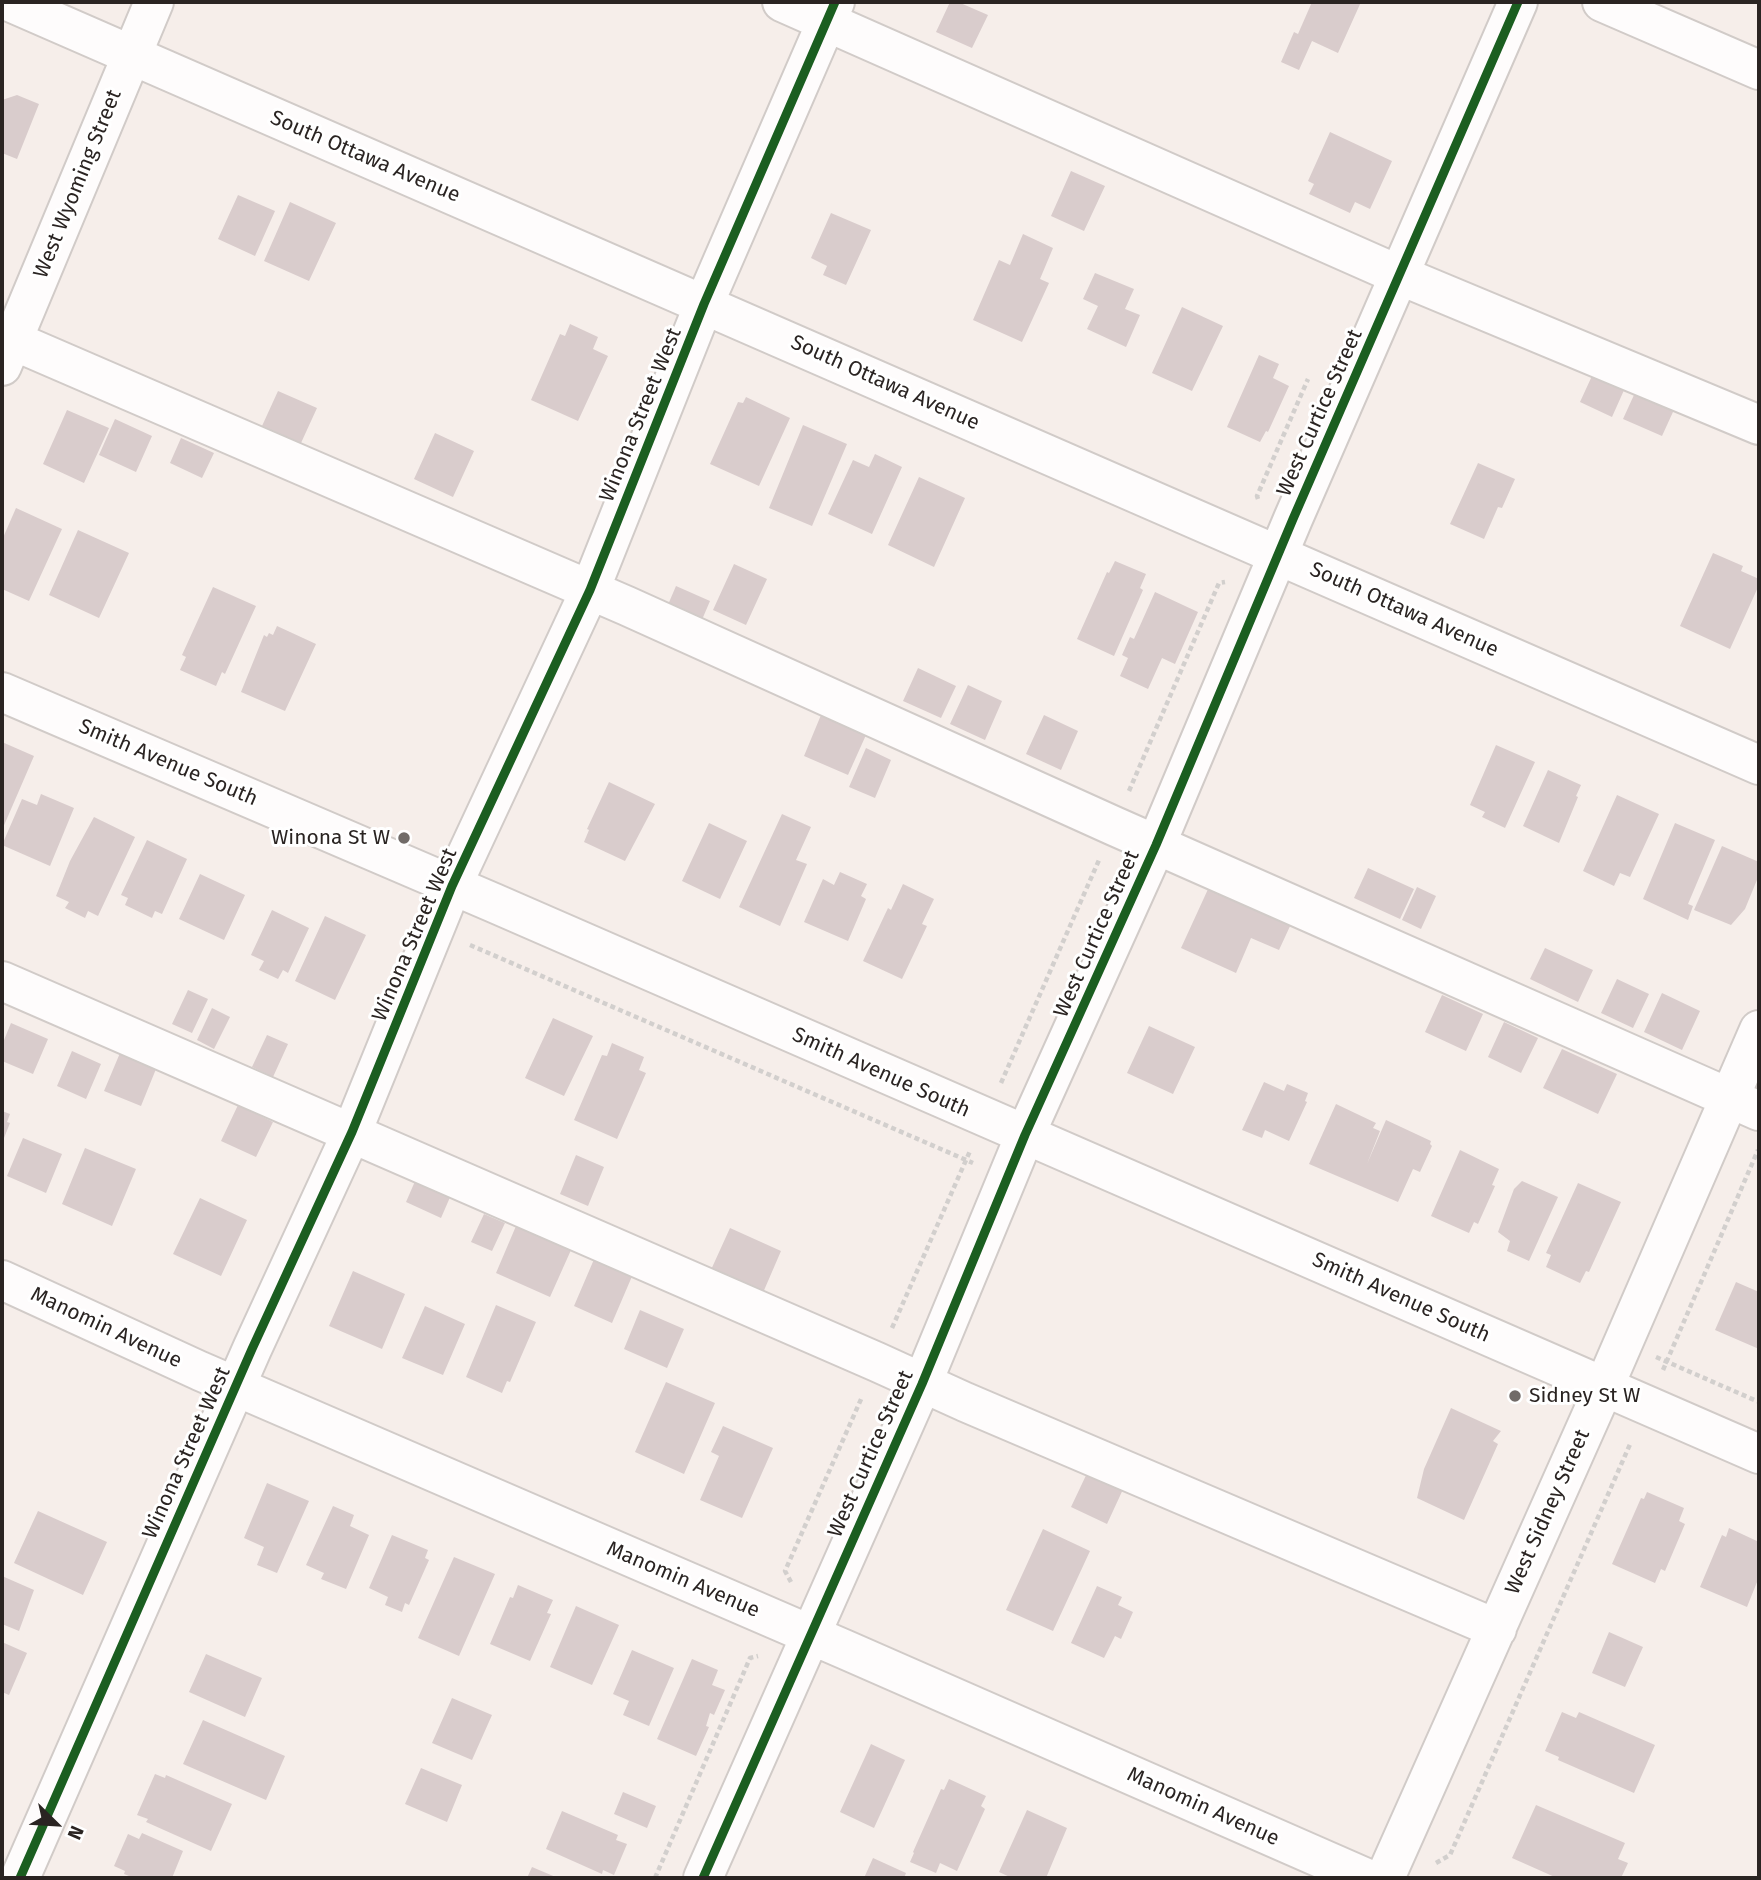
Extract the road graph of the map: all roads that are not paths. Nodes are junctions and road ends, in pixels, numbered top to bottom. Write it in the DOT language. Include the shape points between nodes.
graph roads {
  1 [pos="10,2"];
  2 [pos="154,2"];
  3 [pos="782,2"];
  4 [pos="1517,2"];
  5 [pos="1602,2"];
  6 [pos="831,11"];
  7 [pos="130,55"];
  8 [pos="1759,70"];
  9 [pos="1399,275"];
  10 [pos="704,304"];
  11 [pos="8,354"];
  12 [pos="1759,425"];
  13 [pos="1278,555"];
  14 [pos="590,590"];
  15 [pos="2,692"];
  16 [pos="1759,765"];
  17 [pos="1156,845"];
  18 [pos="453,886"];
  19 [pos="2,981"];
  20 [pos="1759,1030"];
  21 [pos="1745,1105"];
  22 [pos="352,1132"];
  23 [pos="1026,1135"];
  24 [pos="2,1280"];
  25 [pos="922,1384"];
  26 [pos="235,1386"];
  27 [pos="1604,1387"];
  28 [pos="1759,1454"];
  29 [pos="1497,1629"];
  30 [pos="810,1634"];
  31 [pos="20,1878"];
  32 [pos="703,1878"];
  33 [pos="1366,1878"];
  34 [pos="1385,1878"];
  1 -- 7 [label="street, South Ottawa Avenue"];
  2 -- 7 [label="street, West Wyoming Street"];
  3 -- 6 [label="street"];
  4 -- 9 [label="street, West Curtice Street"];
  5 -- 8 [label="street"];
  6 -- 9 [label="street"];
  6 -- 10 [label="street, Winona Street West"];
  7 -- 10 [label="street, South Ottawa Avenue"];
  7 -- 11 [label="street, West Wyoming Street"];
  9 -- 12 [label="street"];
  9 -- 13 [label="street, West Curtice Street"];
  10 -- 13 [label="street, South Ottawa Avenue"];
  10 -- 14 [label="street, Winona Street West"];
  11 -- 14 [label="street"];
  13 -- 16 [label="street, South Ottawa Avenue"];
  13 -- 17 [label="street, West Curtice Street"];
  14 -- 17 [label="street"];
  14 -- 18 [label="street, Winona Street West"];
  15 -- 18 [label="street, Smith Avenue South"];
  17 -- 21 [label="street"];
  17 -- 23 [label="street, West Curtice Street"];
  18 -- 22 [label="street, Winona Street West"];
  18 -- 23 [label="street, Smith Avenue South"];
  19 -- 22 [label="street"];
  20 -- 21 [label="street, West Sidney Street"];
  21 -- 27 [label="street, West Sidney Street"];
  22 -- 25 [label="street"];
  22 -- 26 [label="street, Winona Street West"];
  23 -- 25 [label="street, West Curtice Street"];
  23 -- 27 [label="street, Smith Avenue South"];
  24 -- 26 [label="street, Manomin Avenue"];
  25 -- 29 [label="street"];
  25 -- 30 [label="street, West Curtice Street"];
  26 -- 30 [label="street, Manomin Avenue"];
  26 -- 31 [label="street, Winona Street West"];
  27 -- 28 [label="street, Smith Avenue South"];
  27 -- 29 [label="street, West Sidney Street"];
  29 -- 34 [label="street, West Sidney Street"];
  30 -- 32 [label="street, West Curtice Street"];
  30 -- 33 [label="street, Manomin Avenue"];
}
